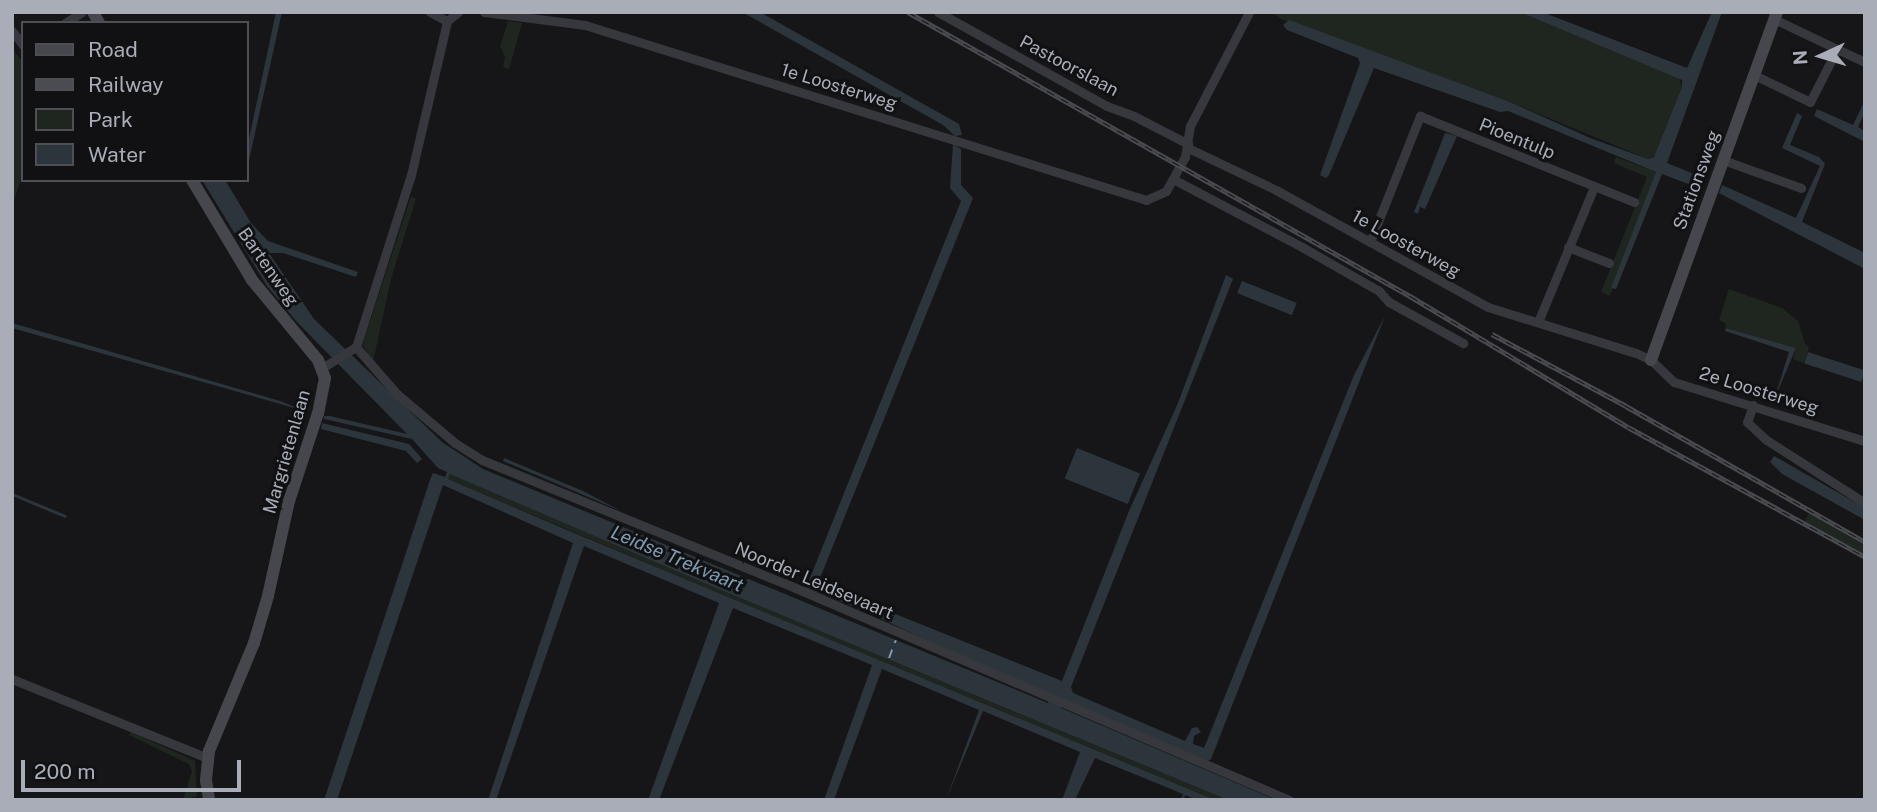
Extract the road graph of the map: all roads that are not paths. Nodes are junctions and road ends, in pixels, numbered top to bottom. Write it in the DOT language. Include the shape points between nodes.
graph roads {
  1 [pos="430,12"];
  2 [pos="458,12"];
  3 [pos="484,12"];
  4 [pos="938,12"];
  5 [pos="1249,12"];
  6 [pos="1776,16"];
  7 [pos="447,21"];
  8 [pos="1837,49"];
  9 [pos="1865,62"];
  10 [pos="1754,75"];
  11 [pos="1188,146"];
  12 [pos="1723,160"];
  13 [pos="1173,179"];
  14 [pos="193,182"];
  15 [pos="1594,187"];
  16 [pos="1801,188"];
  17 [pos="1634,202"];
  18 [pos="1370,242"];
  19 [pos="1568,247"];
  20 [pos="1609,263"];
  21 [pos="1538,322"];
  22 [pos="1463,343"];
  23 [pos="353,350"];
  24 [pos="1651,359"];
  25 [pos="329,365"];
  26 [pos="1753,405"];
  27 [pos="1865,441"];
  28 [pos="1865,503"];
  29 [pos="12,679"];
  30 [pos="208,758"];
  31 [pos="209,800"];
  32 [pos="1289,800"];
  1 -- 7 [label="street"];
  2 -- 7 [label="street"];
  3 -- 13 [label="street, 1e Loosterweg" via="585,25 1139,198 1161,195"];
  4 -- 11 [label="street, Pastoorslaan"];
  5 -- 11 [label="street" via="1194,118"];
  6 -- 8 [label="street"];
  6 -- 10 [label="main road, Stationsweg"];
  7 -- 23 [label="street" via="411,175"];
  8 -- 9 [label="street"];
  8 -- 10 [label="street" via="1810,102"];
  10 -- 12 [label="main road, Stationsweg"];
  11 -- 13 [label="street, 1e Loosterweg"];
  11 -- 18 [label="street, 1e Loosterweg"];
  12 -- 16 [label="street"];
  12 -- 24 [label="main road, Stationsweg"];
  13 -- 22 [label="street" via="1303,247"];
  14 -- 25 [label="main road, Bartenweg" via="252,280"];
  15 -- 17 [label="street"];
  15 -- 18 [label="street, Pioentulp" via="1420,116"];
  15 -- 19 [label="street"];
  18 -- 21 [label="street, 1e Loosterweg" via="1488,307"];
  19 -- 20 [label="street"];
  19 -- 21 [label="street"];
  21 -- 24 [label="street, 1e Loosterweg"];
  23 -- 25 [label="street"];
  23 -- 32 [label="street, Noorder Leidsevaart" via="397,394 482,460 785,583"];
  24 -- 26 [label="street, 2e Loosterweg" via="1674,382"];
  25 -- 30 [label="main road, Margrietenlaan" via="254,643"];
  26 -- 27 [label="street, 2e Loosterweg"];
  26 -- 28 [label="street" via="1748,422 1765,439"];
  29 -- 30 [label="street"];
  30 -- 31 [label="main road"];
}
